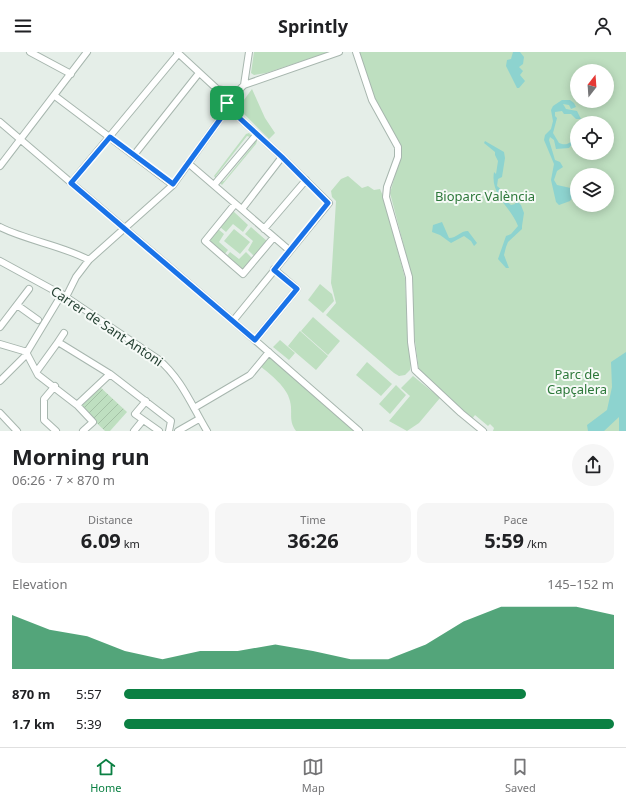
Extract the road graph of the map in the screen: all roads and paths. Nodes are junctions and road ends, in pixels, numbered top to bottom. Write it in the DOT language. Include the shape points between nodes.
graph roads {
  1 [pos="30,52"];
  2 [pos="87,52"];
  3 [pos="249,52"];
  4 [pos="339,52"];
  5 [pos="356,52"];
  6 [pos="177,53"];
  7 [pos="71,74"];
  8 [pos="199,74"];
  9 [pos="244,86"];
  10 [pos="217,89"];
  11 [pos="233,93"];
  12 [pos="55,96"];
  13 [pos="228,104"];
  14 [pos="0,122"];
  15 [pos="257,134"];
  16 [pos="110,137"];
  17 [pos="21,140"];
  18 [pos="134,155"];
  19 [pos="282,157"];
  20 [pos="188,163"];
  21 [pos="0,166"];
  22 [pos="306,180"];
  23 [pos="71,183"];
  24 [pos="173,184"];
  25 [pos="214,186"];
  26 [pos="235,204"];
  27 [pos="242,209"];
  28 [pos="0,227"];
  29 [pos="124,228"];
  30 [pos="264,229"];
  31 [pos="274,237"];
  32 [pos="289,250"];
  33 [pos="89,260"];
  34 [pos="0,261"];
  35 [pos="274,270"];
  36 [pos="29,289"];
  37 [pos="64,296"];
  38 [pos="17,305"];
  39 [pos="38,320"];
  40 [pos="233,321"];
  41 [pos="0,327"];
  42 [pos="64,333"];
  43 [pos="255,340"];
  44 [pos="58,342"];
  45 [pos="0,344"];
  46 [pos="268,352"];
  47 [pos="27,353"];
  48 [pos="37,371"];
  49 [pos="110,374"];
  50 [pos="0,381"];
  51 [pos="55,386"];
  52 [pos="146,401"];
  53 [pos="76,405"];
  54 [pos="194,408"];
  55 [pos="0,413"];
  56 [pos="199,419"];
  57 [pos="143,420"];
  58 [pos="17,431"];
  59 [pos="56,431"];
  60 [pos="82,431"];
  61 [pos="134,431"];
  62 [pos="159,431"];
  63 [pos="169,431"];
  64 [pos="178,431"];
  65 [pos="207,431"];
  66 [pos="359,431"];
  67 [pos="484,431"];
  1 -- 7 [label="street"];
  2 -- 7 [label="street"];
  3 -- 9 [label="street"];
  4 -- 9 [label="street"];
  5 -- 67 [label="street" via="372,100 398,147 398,157 386,197 409,277 411,342 415,370"];
  6 -- 8 [label="street"];
  6 -- 16 [label="street"];
  7 -- 12 [label="street"];
  8 -- 10 [label="street"];
  8 -- 18 [label="street"];
  9 -- 11 [label="street"];
  10 -- 11 [label="street"];
  10 -- 13 [label="street"];
  11 -- 13 [label="street" via="226,96"];
  11 -- 13 [label="street" via="238,97 238,101"];
  12 -- 16 [label="street"];
  12 -- 17 [label="street"];
  13 -- 15 [label="street"];
  13 -- 20 [label="street" via="226,111"];
  14 -- 17 [label="street"];
  15 -- 19 [label="street"];
  15 -- 25 [label="street"];
  16 -- 18 [label="street"];
  16 -- 23 [label="street"];
  17 -- 21 [label="street"];
  17 -- 23 [label="street"];
  18 -- 24 [label="street"];
  19 -- 22 [label="street"];
  19 -- 27 [label="street"];
  20 -- 24 [label="street"];
  20 -- 25 [label="street"];
  22 -- 30 [label="street"];
  22 -- 32 [label="street" via="328,203"];
  23 -- 29 [label="street"];
  24 -- 29 [label="street"];
  25 -- 26 [label="street"];
  26 -- 27 [label="street"];
  26 -- 31 [label="street" via="205,241 243,274"];
  27 -- 30 [label="street"];
  28 -- 33 [label="street"];
  29 -- 33 [label="street"];
  29 -- 40 [label="street"];
  30 -- 31 [label="street"];
  31 -- 32 [label="street"];
  32 -- 35 [label="street"];
  33 -- 37 [label="street"];
  34 -- 37 [label="street, Carrer de Sant Antoni"];
  35 -- 40 [label="street"];
  35 -- 43 [label="street" via="297,289"];
  36 -- 38 [label="street"];
  37 -- 47 [label="street"];
  37 -- 54 [label="street, Carrer de Sant Antoni" via="169,368"];
  38 -- 39 [label="street"];
  38 -- 41 [label="street"];
  40 -- 43 [label="street"];
  42 -- 44 [label="street"];
  43 -- 46 [label="street"];
  44 -- 48 [label="street"];
  44 -- 49 [label="street"];
  45 -- 47 [label="street"];
  46 -- 54 [label="street" via="250,375"];
  46 -- 66 [label="street"];
  47 -- 48 [label="street"];
  47 -- 50 [label="street"];
  48 -- 51 [label="street" via="38,375"];
  49 -- 52 [label="street"];
  49 -- 53 [label="street"];
  51 -- 53 [label="street"];
  51 -- 59 [label="street" via="44,399 44,420"];
  52 -- 57 [label="street" via="135,414"];
  52 -- 63 [label="street" via="170,421"];
  53 -- 60 [label="street" via="93,422"];
  54 -- 56 [label="street, Carrer de Sant Antoni"];
  55 -- 58 [label="street"];
  56 -- 64 [label="street"];
  56 -- 65 [label="street, Carrer de Sant Antoni"];
  57 -- 61 [label="street"];
  57 -- 62 [label="street"];
}
